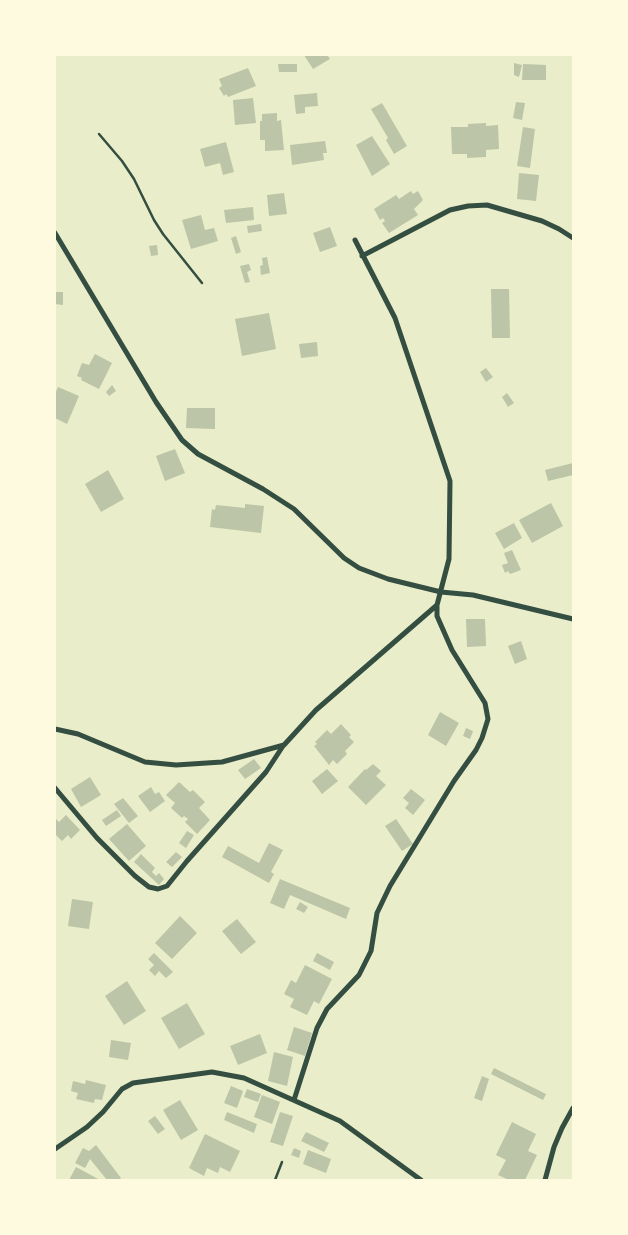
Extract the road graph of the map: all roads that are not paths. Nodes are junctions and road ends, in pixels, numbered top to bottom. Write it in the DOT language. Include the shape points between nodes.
graph roads {
  1 [pos="55,233"];
  2 [pos="573,238"];
  3 [pos="355,240"];
  4 [pos="362,256"];
  5 [pos="441,592"];
  6 [pos="437,605"];
  7 [pos="573,619"];
  8 [pos="55,729"];
  9 [pos="284,745"];
  10 [pos="55,788"];
  11 [pos="57,793"];
  12 [pos="294,1100"];
  13 [pos="573,1108"];
  14 [pos="55,1149"];
  15 [pos="421,1180"];
  16 [pos="545,1180"];
  1 -- 5 [label="street" via="182,440 198,454 294,509 344,558 359,568"];
  2 -- 4 [label="street" via="542,221 487,205 468,206 450,210"];
  3 -- 4 [label="street"];
  4 -- 5 [label="street" via="394,318 450,480 449,559"];
  5 -- 6 [label="street"];
  5 -- 7 [label="street" via="474,595"];
  6 -- 9 [label="street" via="316,710"];
  6 -- 12 [label="street" via="437,616 452,650 484,703 488,719 476,750 390,886 377,913 371,951 359,975 327,1009 320,1022"];
  8 -- 9 [label="street" via="78,734 144,762 176,765 222,762"];
  9 -- 11 [label="street" via="266,772 167,886 158,889 149,887 135,876"];
  10 -- 11 [label="street"];
  12 -- 14 [label="street" via="244,1078 220,1073 133,1083 122,1089 87,1127"];
  12 -- 15 [label="street" via="340,1121"];
  13 -- 16 [label="street" via="557,1141"];
}
